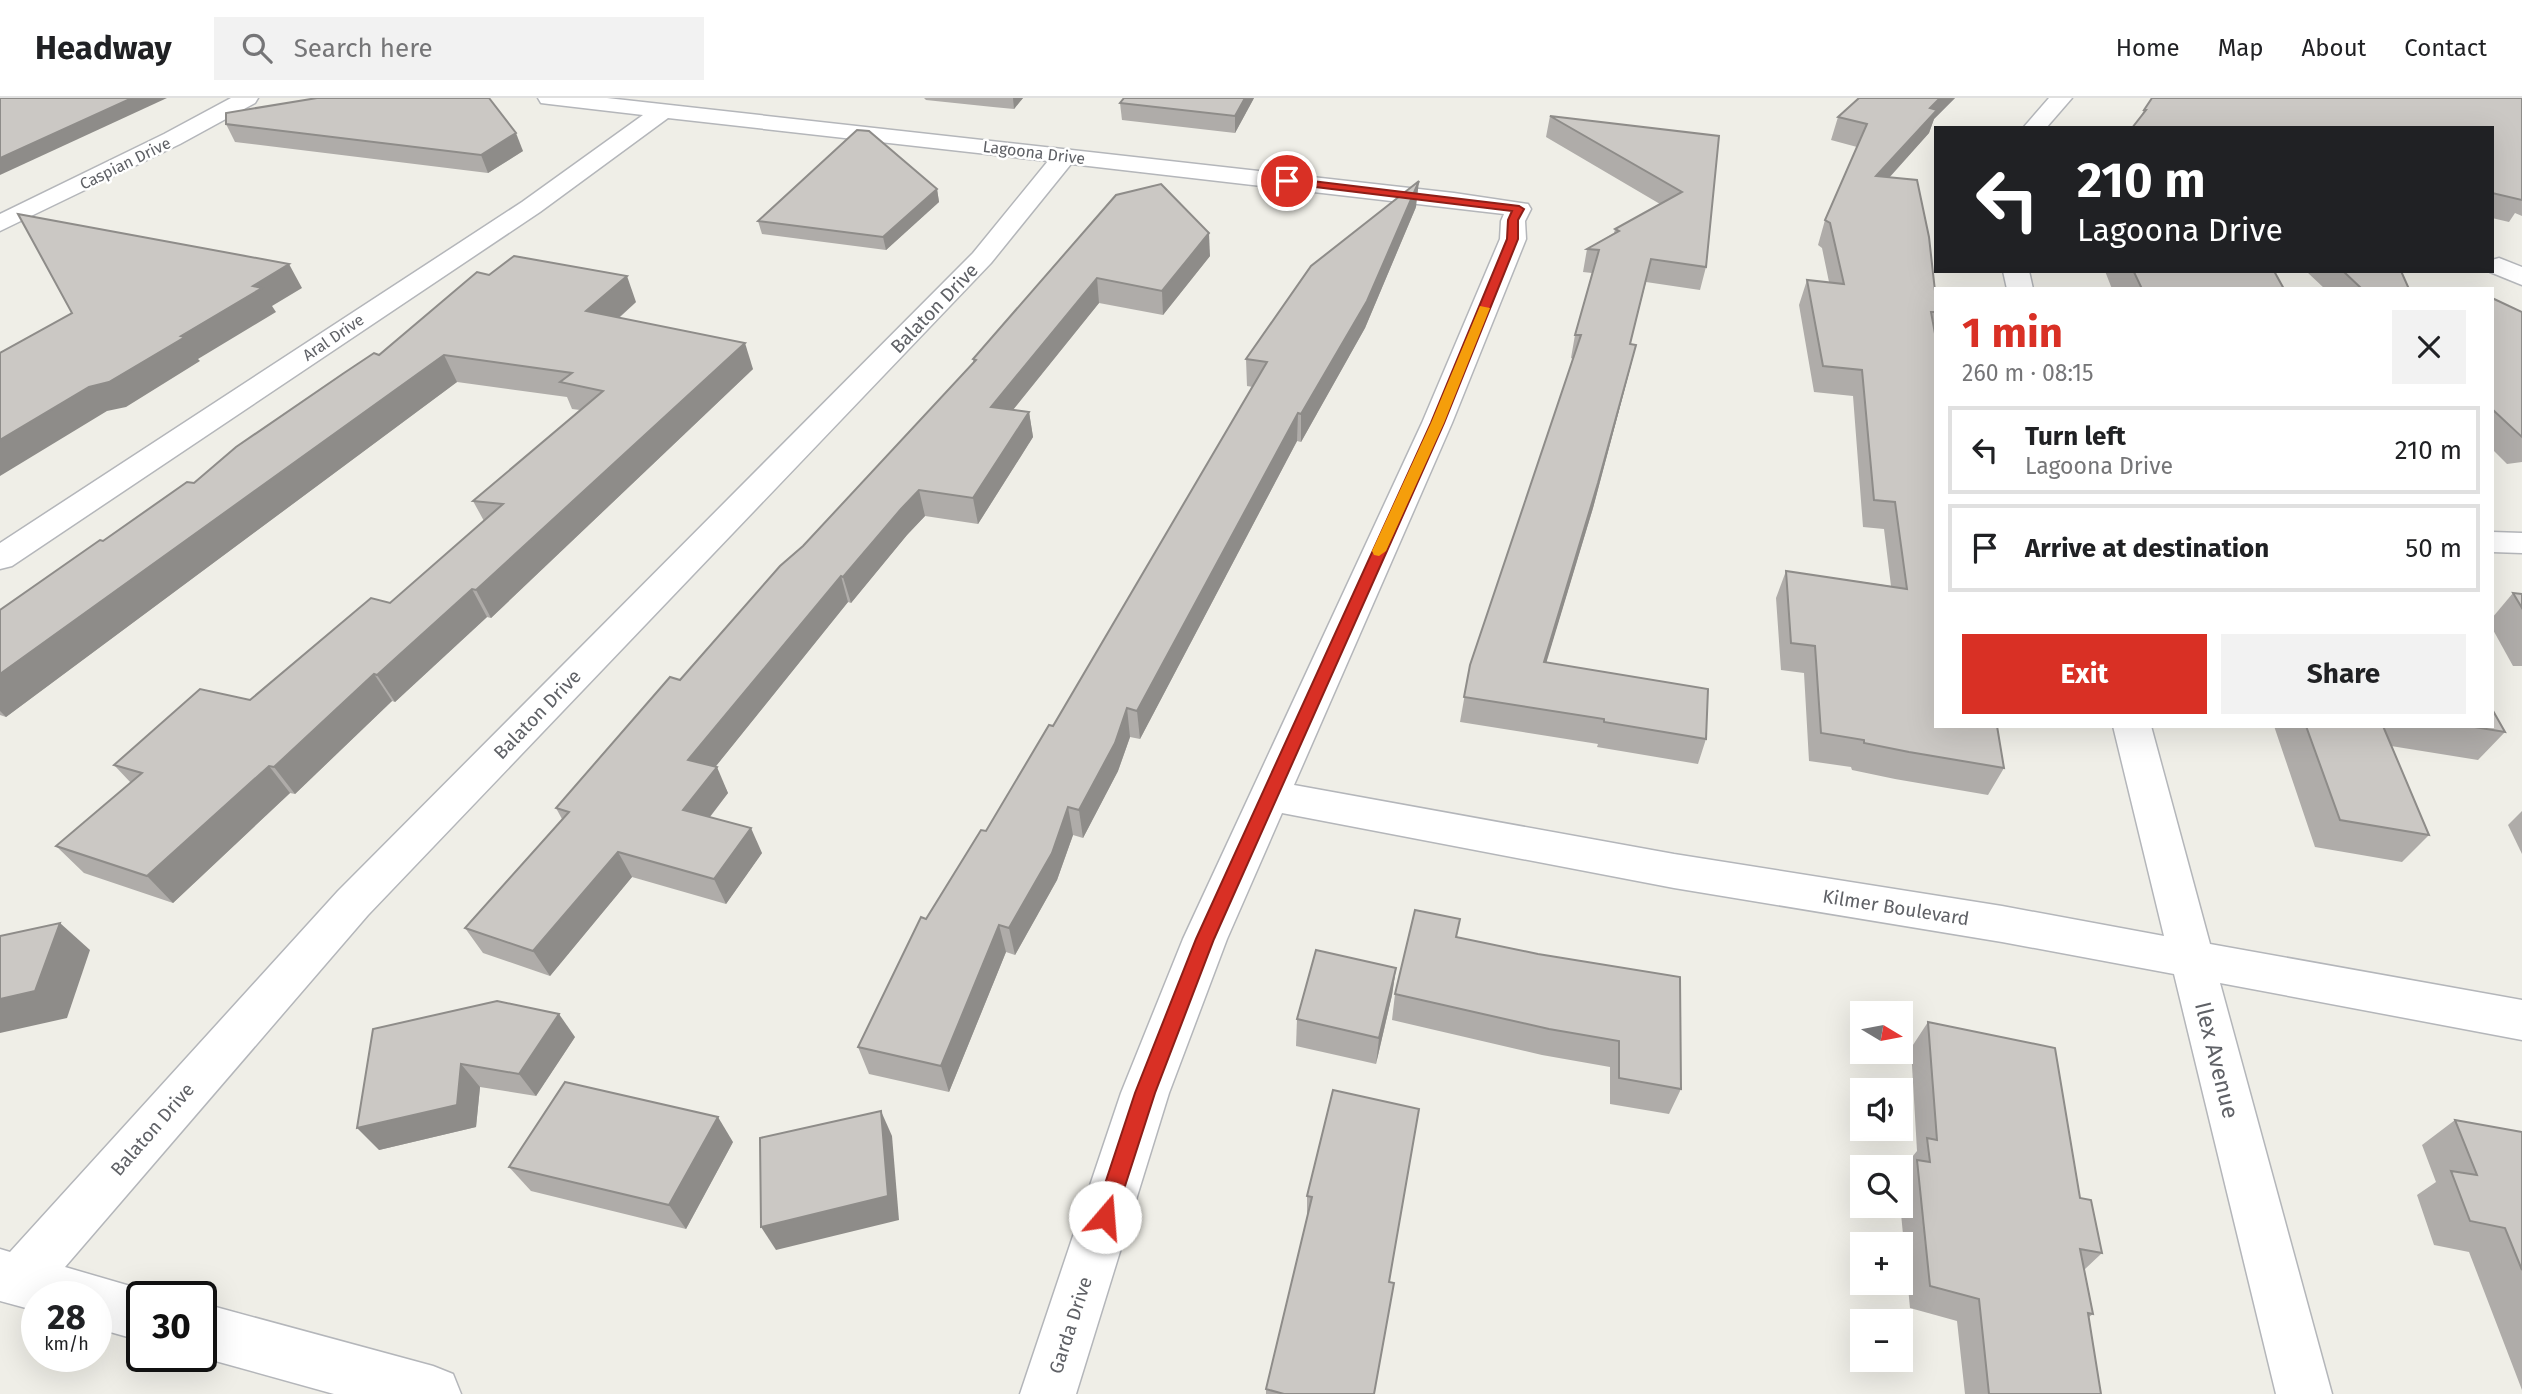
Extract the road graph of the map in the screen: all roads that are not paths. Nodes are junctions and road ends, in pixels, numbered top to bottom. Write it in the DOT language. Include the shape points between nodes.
graph roads {
  1 [pos="247,98"];
  2 [pos="549,98"];
  3 [pos="2061,98"];
  4 [pos="663,111"];
  5 [pos="2036,126"];
  6 [pos="1065,156"];
  7 [pos="1519,209"];
  8 [pos="0,223"];
  9 [pos="2494,542"];
  10 [pos="2522,544"];
  11 [pos="0,558"];
  12 [pos="2133,728"];
  13 [pos="1270,796"];
  14 [pos="2192,960"];
  15 [pos="2522,1020"];
  16 [pos="10,1277"];
  17 [pos="217,1334"];
  18 [pos="433,1394"];
  19 [pos="1048,1394"];
  20 [pos="2304,1394"];
  1 -- 8 [label="street, Caspian Drive"];
  2 -- 4 [label="street, Lagoona Drive"];
  3 -- 5 [label="street"];
  4 -- 6 [label="street, Lagoona Drive"];
  4 -- 11 [label="street, Aral Drive" via="520,215"];
  6 -- 7 [label="street, Lagoona Drive"];
  6 -- 16 [label="street, Balaton Drive" via="982,258 353,903"];
  7 -- 13 [label="street, Garda Drive" via="1513,220 1513,239 1437,423"];
  9 -- 10 [label="street"];
  12 -- 14 [label="street, Ilex Avenue"];
  13 -- 14 [label="street, Kilmer Boulevard"];
  13 -- 19 [label="street, Garda Drive" via="1205,939 1145,1093"];
  14 -- 15 [label="street, Kilmer Boulevard"];
  14 -- 20 [label="street, Ilex Avenue"];
  17 -- 18 [label="street"];
}
